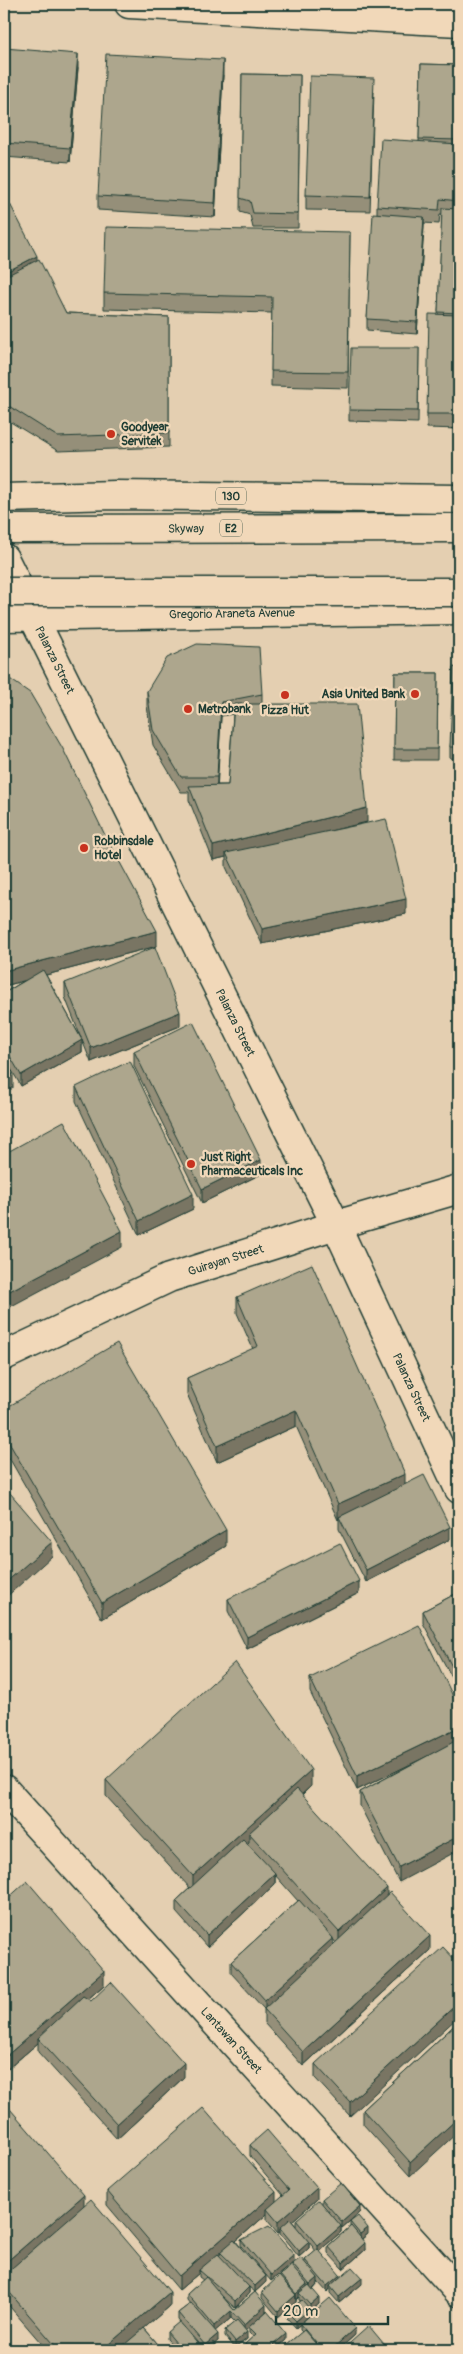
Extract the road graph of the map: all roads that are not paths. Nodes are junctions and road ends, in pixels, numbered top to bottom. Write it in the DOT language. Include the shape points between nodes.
graph roads {
  1 [pos="129,4"];
  2 [pos="459,22"];
  3 [pos="4,498"];
  4 [pos="459,499"];
  5 [pos="459,528"];
  6 [pos="4,529"];
  7 [pos="4,558"];
  8 [pos="4,592"];
  9 [pos="459,592"];
  10 [pos="459,610"];
  11 [pos="33,616"];
  12 [pos="4,618"];
  13 [pos="459,1189"];
  14 [pos="336,1225"];
  15 [pos="4,1356"];
  16 [pos="459,1490"];
  17 [pos="4,1789"];
  18 [pos="459,2292"];
  1 -- 2 [label="main road"];
  3 -- 4 [label="main road, 130" via="116,495"];
  5 -- 6 [label="main road, Skyway / E2"];
  7 -- 11 [label="main road, Palanza Street"];
  8 -- 9 [label="main road, bridge"];
  10 -- 11 [label="main road, Gregorio Araneta Avenue"];
  11 -- 12 [label="main road, Gregorio Araneta Avenue"];
  11 -- 14 [label="main road, Palanza Street"];
  13 -- 14 [label="main road, Guirayan Street"];
  14 -- 15 [label="main road, Guirayan Street" via="169,1278"];
  14 -- 16 [label="main road, Palanza Street"];
  17 -- 18 [label="main road, Lantawan Street"];
}
